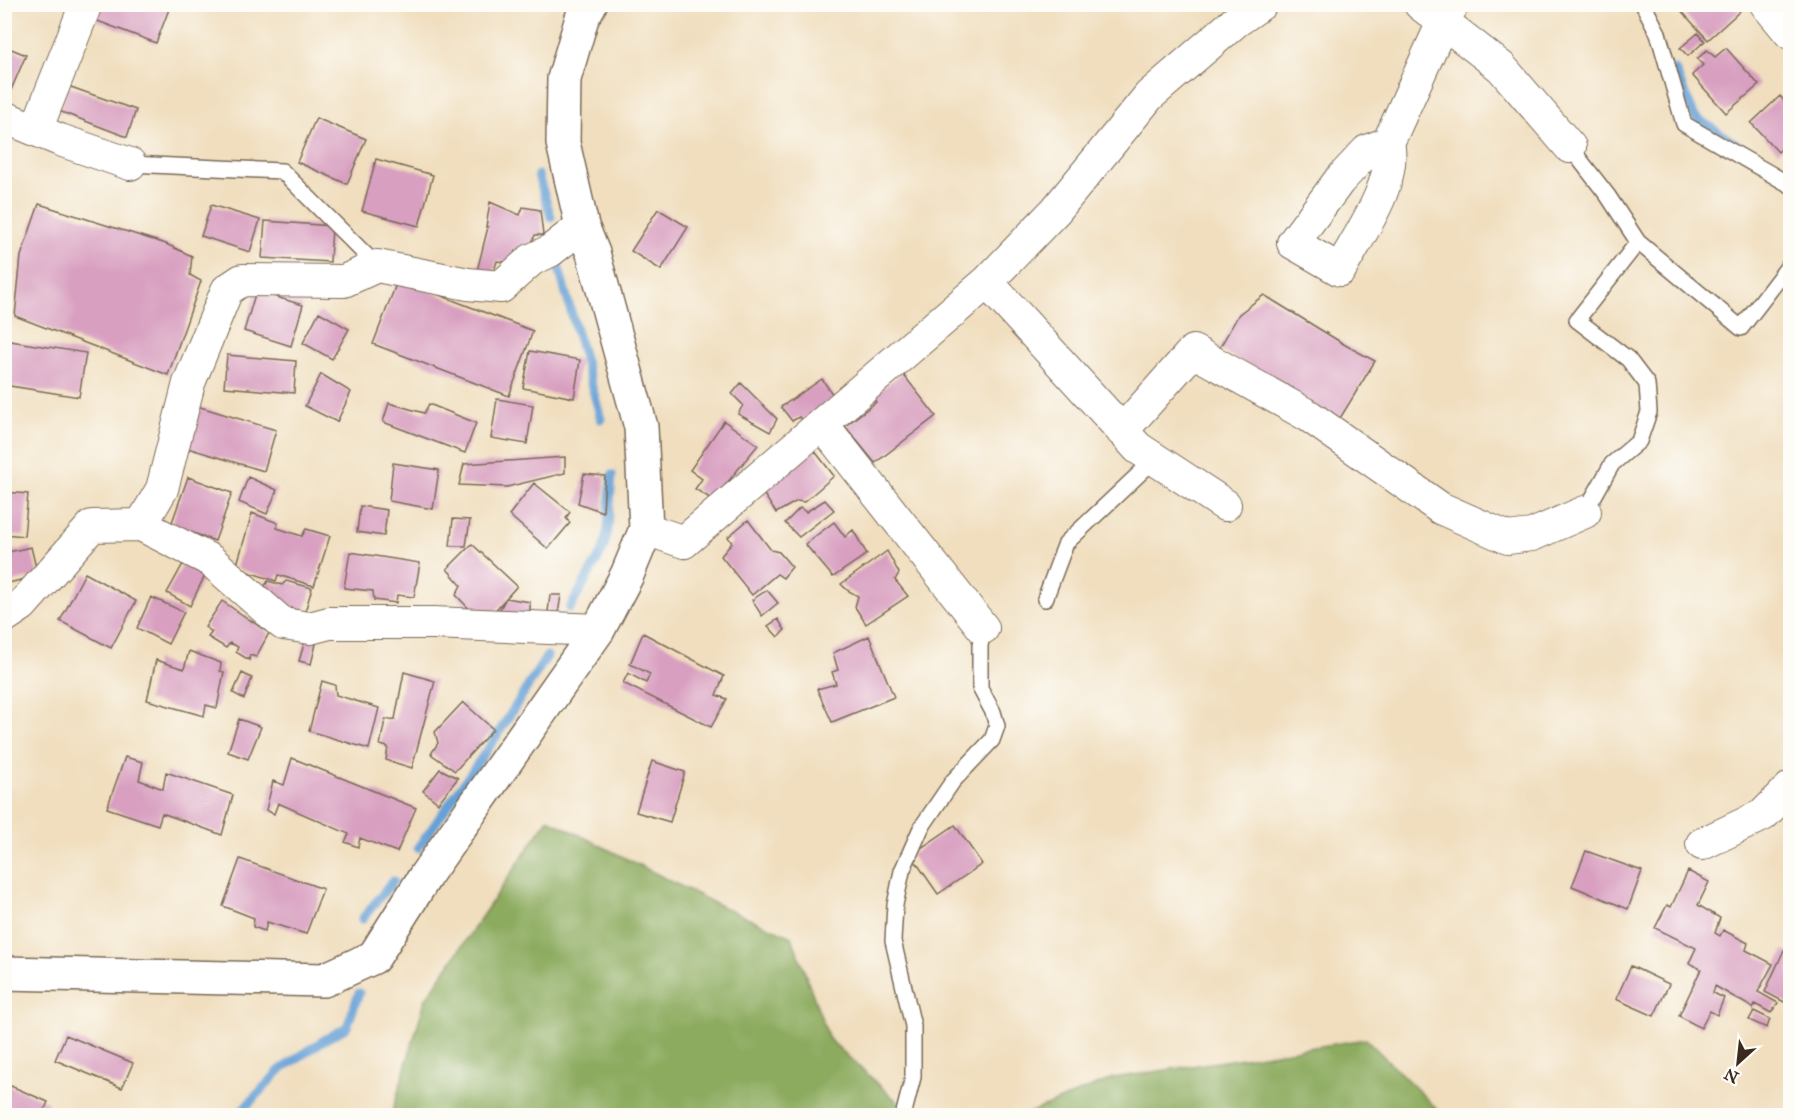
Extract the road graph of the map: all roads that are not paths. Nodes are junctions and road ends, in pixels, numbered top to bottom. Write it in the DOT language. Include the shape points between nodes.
graph roads {
  1 [pos="86,4"];
  2 [pos="590,4"];
  3 [pos="1261,4"];
  4 [pos="1643,4"];
  5 [pos="1766,4"];
  6 [pos="1439,10"];
  7 [pos="1791,33"];
  8 [pos="4,117"];
  9 [pos="36,130"];
  10 [pos="1388,143"];
  11 [pos="1570,147"];
  12 [pos="130,164"];
  13 [pos="1791,185"];
  14 [pos="582,226"];
  15 [pos="1638,242"];
  16 [pos="1791,264"];
  17 [pos="377,266"];
  18 [pos="987,282"];
  19 [pos="822,424"];
  20 [pos="1122,431"];
  21 [pos="1155,459"];
  22 [pos="1225,505"];
  23 [pos="1585,512"];
  24 [pos="141,525"];
  25 [pos="646,529"];
  26 [pos="1045,599"];
  27 [pos="4,616"];
  28 [pos="983,628"];
  29 [pos="598,630"];
  30 [pos="1791,788"];
  31 [pos="1702,844"];
  32 [pos="4,973"];
  33 [pos="903,1116"];
  1 -- 9 [label="street"];
  2 -- 14 [label="street" via="564,79 563,143"];
  3 -- 18 [label="street" via="1149,96 1056,210"];
  4 -- 13 [label="lane" via="1658,33 1684,124"];
  5 -- 7 [label="street"];
  6 -- 10 [label="street"];
  6 -- 11 [label="street" via="1501,67"];
  8 -- 9 [label="street"];
  9 -- 12 [label="street"];
  11 -- 15 [label="lane"];
  12 -- 17 [label="lane" via="282,171"];
  14 -- 17 [label="street" via="550,251 531,260 501,287"];
  14 -- 25 [label="street" via="641,428"];
  15 -- 16 [label="lane" via="1741,327"];
  15 -- 23 [label="lane" via="1577,320 1628,359 1647,384 1649,412 1639,441 1612,465"];
  17 -- 24 [label="street" via="344,281 242,280 227,290 189,383 162,489"];
  18 -- 19 [label="street"];
  18 -- 20 [label="street"];
  19 -- 25 [label="street" via="684,542"];
  19 -- 28 [label="street"];
  20 -- 21 [label="street"];
  20 -- 23 [label="street" via="1193,351 1309,416 1440,508 1509,538 1532,535"];
  21 -- 22 [label="street"];
  21 -- 26 [label="lane" via="1066,543"];
  24 -- 27 [label="street" via="93,526 22,604"];
  24 -- 29 [label="street" via="210,560 283,624 310,628 329,623 433,623"];
  25 -- 29 [label="street"];
  28 -- 33 [label="lane" via="980,688 997,726 992,740 953,782 921,828 902,870 895,905 893,941 913,1026 914,1077"];
  29 -- 32 [label="street" via="426,875 374,957 324,980"];
  30 -- 31 [label="street" via="1763,815"];
}
